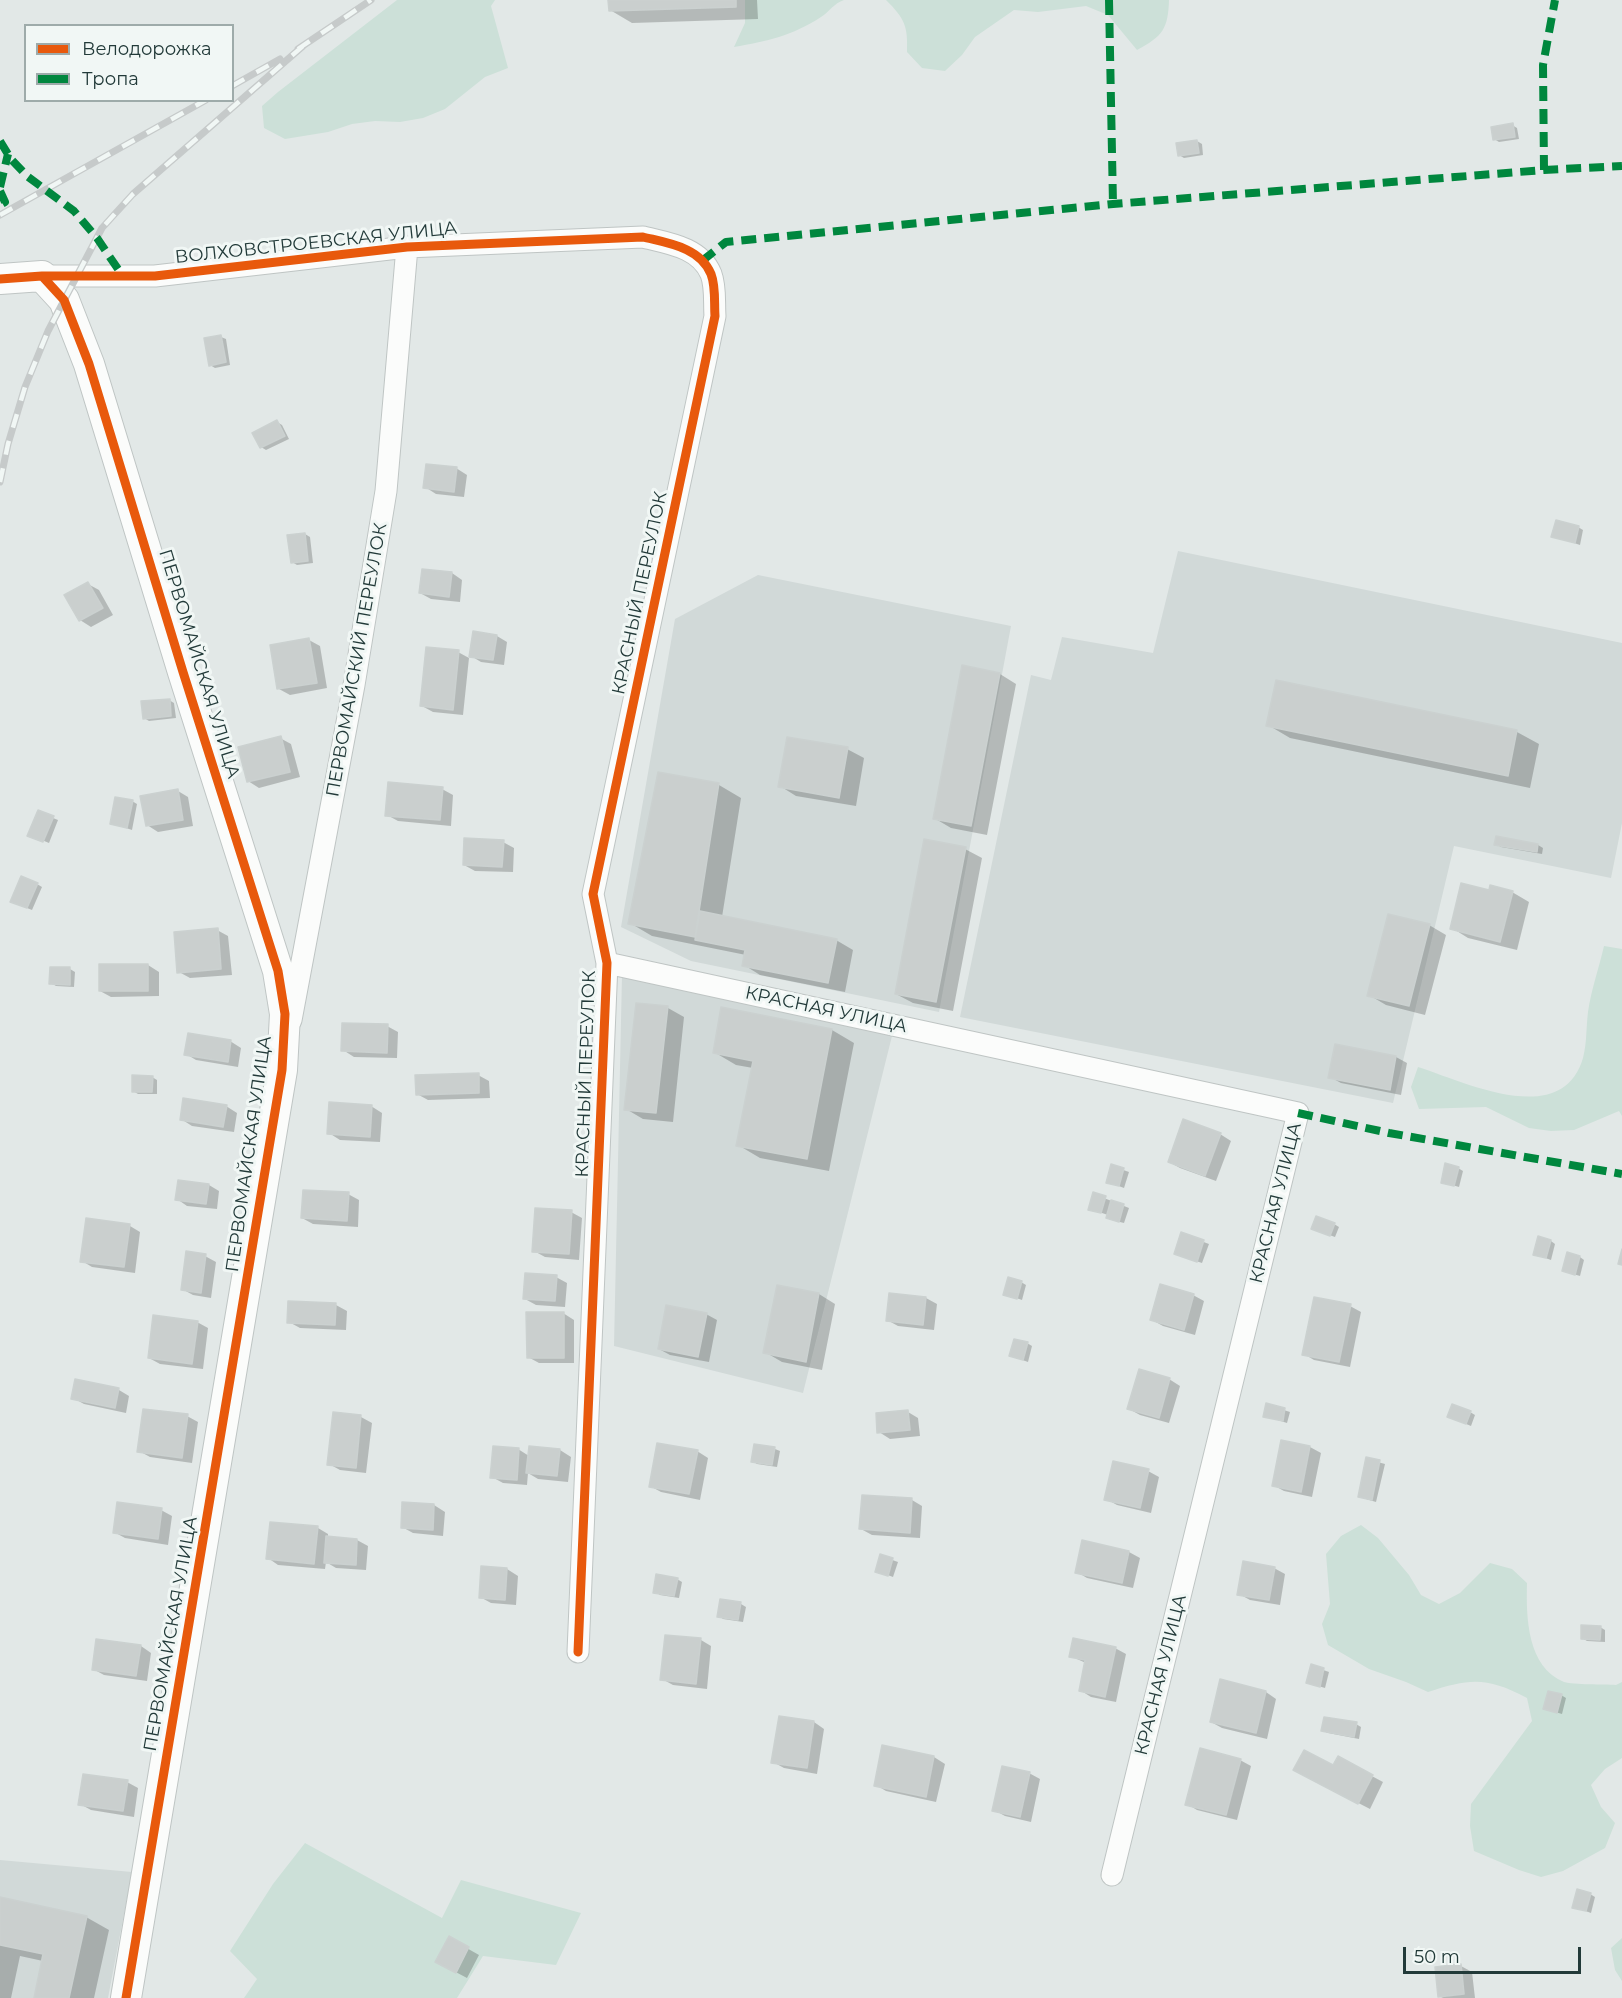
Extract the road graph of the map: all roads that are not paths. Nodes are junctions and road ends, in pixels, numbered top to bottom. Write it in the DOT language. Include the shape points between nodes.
graph roads {
  1 [pos="408,247"];
  2 [pos="702,261"];
  3 [pos="42,276"];
  4 [pos="0,279"];
  5 [pos="607,963"];
  6 [pos="282,1070"];
  7 [pos="578,1652"];
  8 [pos="1112,1875"];
  9 [pos="126,1998"];
  1 -- 2 [label="street, ВОЛХОВСТРОЕВСКАЯ УЛИЦА" via="643,237 680,246"];
  1 -- 3 [label="street, ВОЛХОВСТРОЕВСКАЯ УЛИЦА" via="154,276"];
  1 -- 6 [label="street, ПЕРВОМАЙСКИЙ ПЕРЕУЛОК" via="386,491"];
  2 -- 5 [label="street, КРАСНЫЙ ПЕРЕУЛОК" via="711,273 715,316 594,894"];
  3 -- 4 [label="street, ВОЛХОВСТРОЕВСКАЯ УЛИЦА"];
  3 -- 6 [label="street, ПЕРВОМАЙСКАЯ УЛИЦА" via="64,300 89,364 278,971 285,1014"];
  5 -- 7 [label="street, КРАСНЫЙ ПЕРЕУЛОК"];
  5 -- 8 [label="street, КРАСНАЯ УЛИЦА" via="1298,1113"];
  6 -- 9 [label="street, ПЕРВОМАЙСКАЯ УЛИЦА"];
}
